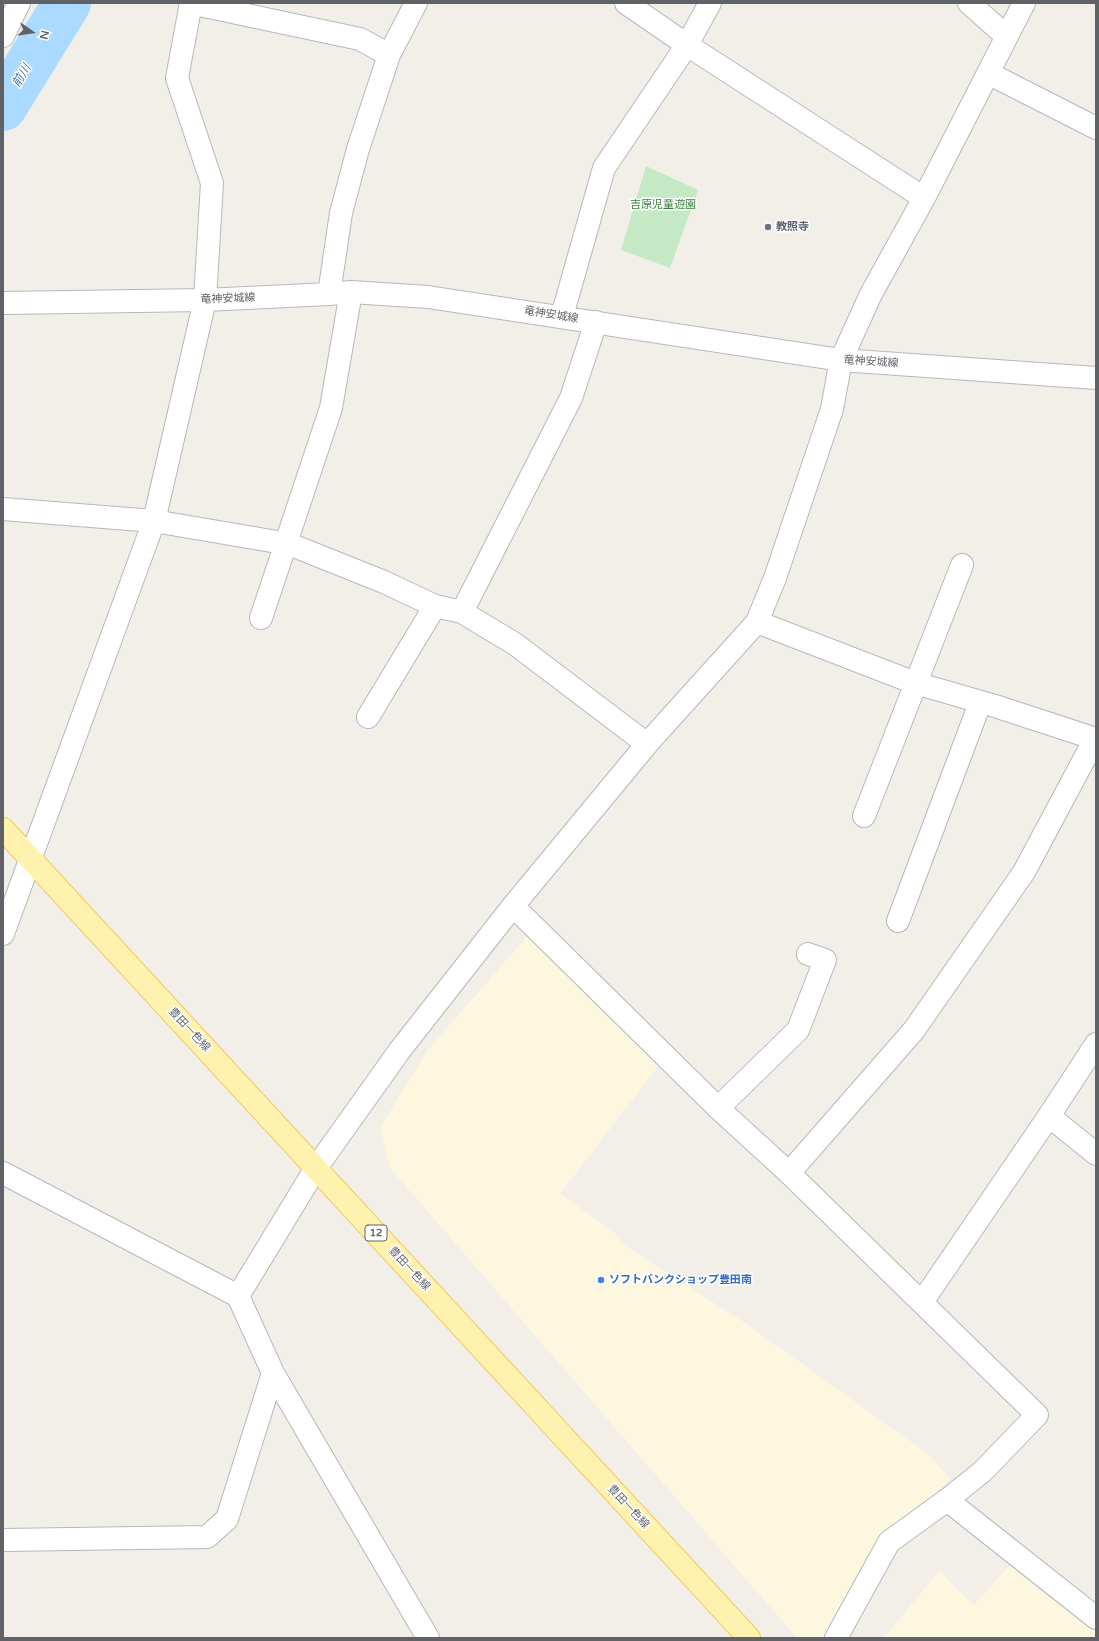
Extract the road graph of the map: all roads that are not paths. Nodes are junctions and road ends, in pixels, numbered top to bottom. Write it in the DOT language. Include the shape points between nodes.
graph roads {
  1 [pos="19,3"];
  2 [pos="191,3"];
  3 [pos="416,3"];
  4 [pos="626,3"];
  5 [pos="710,3"];
  6 [pos="969,3"];
  7 [pos="1024,3"];
  8 [pos="251,9"];
  9 [pos="3,36"];
  10 [pos="1006,36"];
  11 [pos="686,45"];
  12 [pos="389,55"];
  13 [pos="988,73"];
  14 [pos="1096,128"];
  15 [pos="924,198"];
  16 [pos="351,292"];
  17 [pos="329,294"];
  18 [pos="205,300"];
  19 [pos="3,304"];
  20 [pos="562,316"];
  21 [pos="596,322"];
  22 [pos="841,360"];
  23 [pos="1096,378"];
  24 [pos="3,508"];
  25 [pos="154,520"];
  26 [pos="285,543"];
  27 [pos="962,565"];
  28 [pos="434,606"];
  29 [pos="462,612"];
  30 [pos="261,618"];
  31 [pos="757,622"];
  32 [pos="915,683"];
  33 [pos="980,702"];
  34 [pos="368,717"];
  35 [pos="1096,739"];
  36 [pos="647,744"];
  37 [pos="864,816"];
  38 [pos="3,829"];
  39 [pos="30,858"];
  40 [pos="512,906"];
  41 [pos="898,922"];
  42 [pos="3,934"];
  43 [pos="808,954"];
  44 [pos="1096,1044"];
  45 [pos="718,1108"];
  46 [pos="1049,1116"];
  47 [pos="1096,1154"];
  48 [pos="316,1168"];
  49 [pos="3,1173"];
  50 [pos="789,1173"];
  51 [pos="238,1296"];
  52 [pos="922,1302"];
  53 [pos="273,1373"];
  54 [pos="947,1500"];
  55 [pos="3,1540"];
  56 [pos="1096,1618"];
  57 [pos="428,1638"];
  58 [pos="749,1638"];
  59 [pos="836,1638"];
  1 -- 9 [label="street"];
  2 -- 8 [label="street"];
  2 -- 18 [label="street" via="177,78 212,183"];
  3 -- 12 [label="street"];
  4 -- 11 [label="street"];
  5 -- 11 [label="street"];
  6 -- 10 [label="street"];
  7 -- 10 [label="street"];
  8 -- 12 [label="street" via="360,39"];
  10 -- 13 [label="street"];
  11 -- 15 [label="street"];
  11 -- 20 [label="street" via="604,168"];
  12 -- 17 [label="street" via="358,149 341,212"];
  13 -- 14 [label="street"];
  13 -- 15 [label="street"];
  15 -- 22 [label="street" via="871,294"];
  16 -- 17 [label="street, 竜神安城線"];
  16 -- 20 [label="street, 竜神安城線" via="428,297"];
  16 -- 26 [label="street" via="331,408"];
  17 -- 18 [label="street, 竜神安城線"];
  18 -- 19 [label="street, 竜神安城線"];
  18 -- 25 [label="street"];
  20 -- 21 [label="street, 竜神安城線"];
  21 -- 22 [label="street, 竜神安城線"];
  21 -- 29 [label="street" via="571,398"];
  22 -- 23 [label="street, 竜神安城線"];
  22 -- 31 [label="street" via="832,409 775,578"];
  24 -- 25 [label="street"];
  25 -- 26 [label="street"];
  25 -- 39 [label="street"];
  26 -- 28 [label="street" via="384,582"];
  26 -- 30 [label="street"];
  27 -- 32 [label="street"];
  28 -- 29 [label="street"];
  28 -- 34 [label="street"];
  29 -- 36 [label="street" via="515,644"];
  31 -- 32 [label="street"];
  31 -- 36 [label="street"];
  32 -- 33 [label="street"];
  32 -- 37 [label="street"];
  33 -- 35 [label="street"];
  33 -- 41 [label="street"];
  35 -- 50 [label="street" via="1024,872 914,1030"];
  36 -- 40 [label="street"];
  38 -- 39 [label="main road, 豊田一色線 / 12"];
  39 -- 42 [label="street"];
  39 -- 48 [label="main road, 豊田一色線 / 12"];
  40 -- 45 [label="street"];
  40 -- 48 [label="street" via="400,1050"];
  43 -- 45 [label="street" via="825,960 798,1030"];
  44 -- 46 [label="street"];
  45 -- 50 [label="street"];
  46 -- 47 [label="street"];
  46 -- 52 [label="street"];
  48 -- 51 [label="street"];
  48 -- 58 [label="main road, 豊田一色線 / 12"];
  49 -- 51 [label="street"];
  50 -- 52 [label="street"];
  51 -- 53 [label="street"];
  52 -- 54 [label="street" via="1037,1415 982,1471"];
  53 -- 55 [label="street" via="227,1519 207,1537"];
  53 -- 57 [label="street"];
  54 -- 56 [label="street"];
  54 -- 59 [label="street" via="888,1542"];
}
